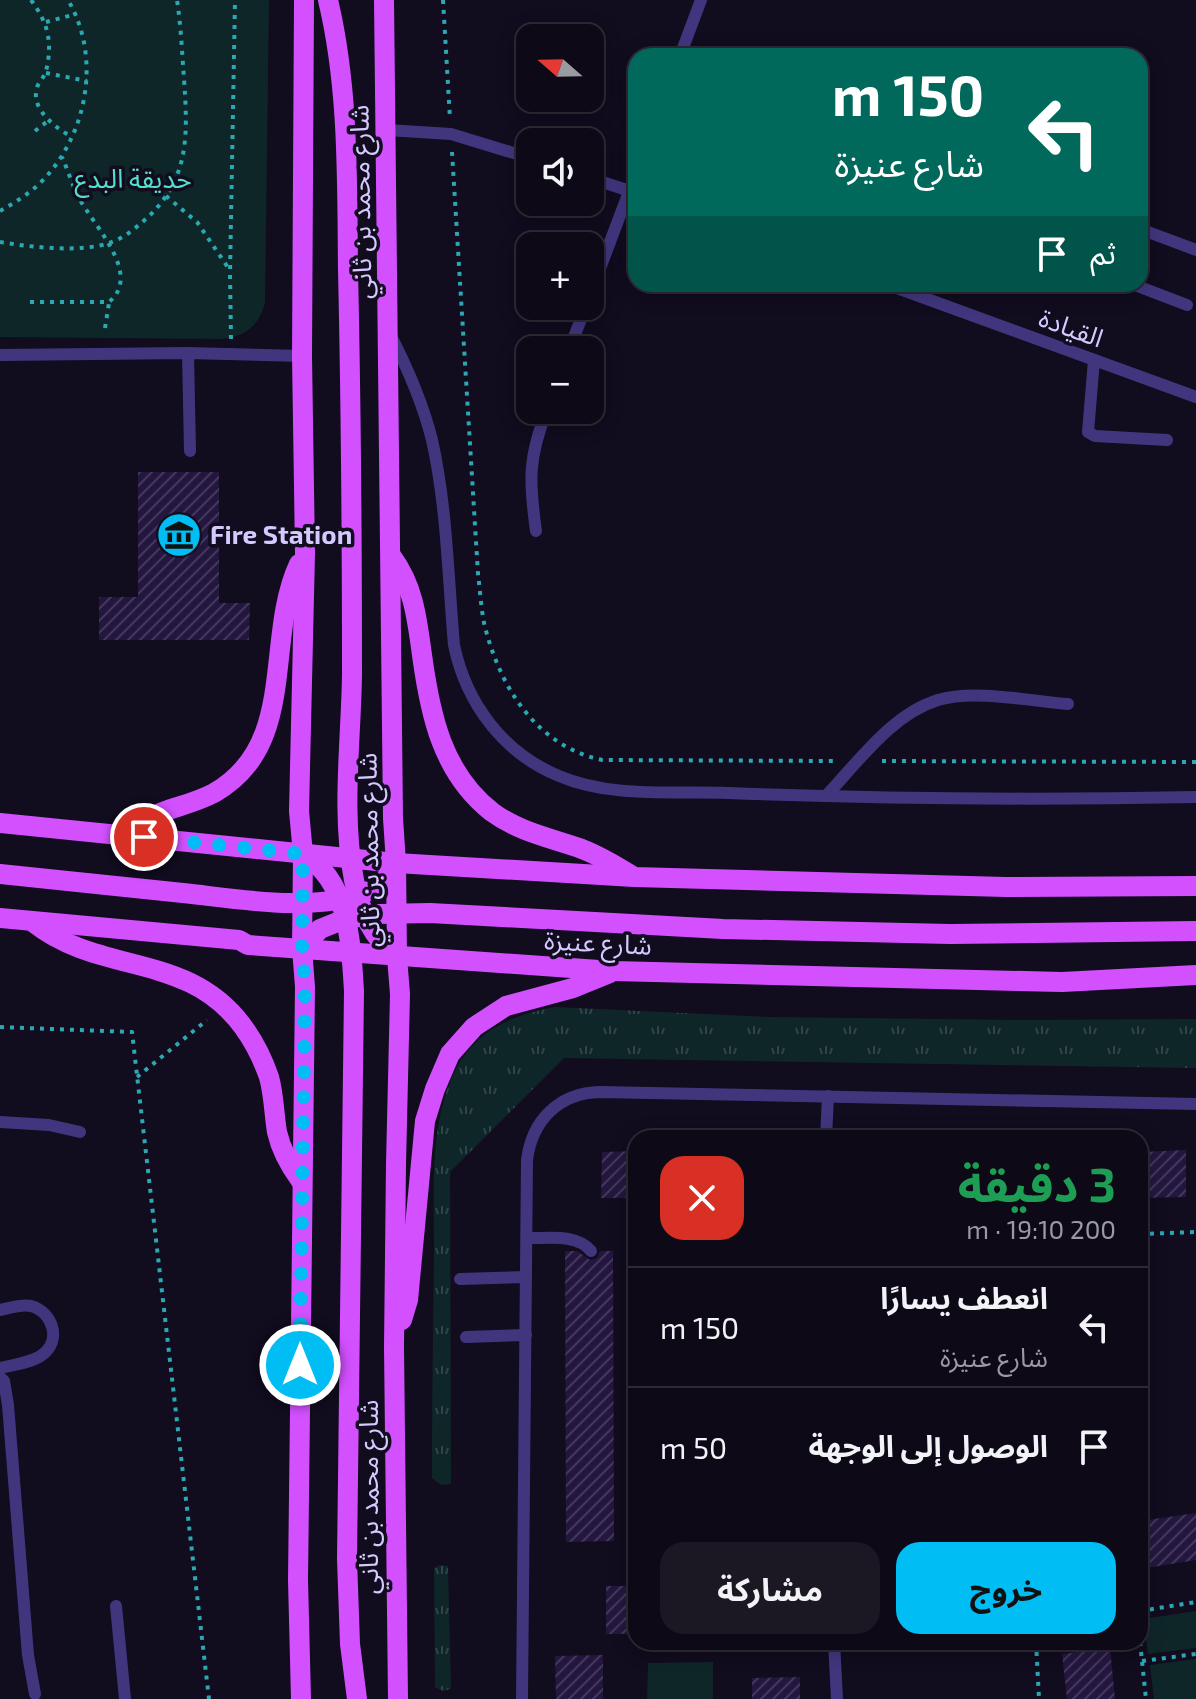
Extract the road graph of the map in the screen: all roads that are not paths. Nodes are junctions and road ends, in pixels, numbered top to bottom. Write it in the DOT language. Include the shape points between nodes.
graph roads {
  1 [pos="304,0"];
  2 [pos="328,0"];
  3 [pos="384,0"];
  4 [pos="701,0"];
  5 [pos="683,48"];
  6 [pos="387,130"];
  7 [pos="516,154"];
  8 [pos="604,183"];
  9 [pos="628,190"];
  10 [pos="628,204"];
  11 [pos="1148,232"];
  12 [pos="1196,250"];
  13 [pos="604,261"];
  14 [pos="1148,290"];
  15 [pos="908,292"];
  16 [pos="1187,305"];
  17 [pos="389,330"];
  18 [pos="188,353"];
  19 [pos="0,355"];
  20 [pos="302,356"];
  21 [pos="1094,360"];
  22 [pos="1196,397"];
  23 [pos="542,424"];
  24 [pos="1167,440"];
  25 [pos="190,451"];
  26 [pos="536,531"];
  27 [pos="305,553"];
  28 [pos="392,557"];
  29 [pos="1068,704"];
  30 [pos="826,796"];
  31 [pos="1196,797"];
  32 [pos="0,823"];
  33 [pos="117,834"];
  34 [pos="303,854"];
  35 [pos="351,859"];
  36 [pos="396,863"];
  37 [pos="0,874"];
  38 [pos="634,877"];
  39 [pos="1196,886"];
  40 [pos="348,897"];
  41 [pos="303,902"];
  42 [pos="397,914"];
  43 [pos="356,917"];
  44 [pos="0,918"];
  45 [pos="34,923"];
  46 [pos="1196,931"];
  47 [pos="302,948"];
  48 [pos="351,953"];
  49 [pos="397,957"];
  50 [pos="613,971"];
  51 [pos="1196,975"];
  52 [pos="828,1096"];
  53 [pos="1196,1104"];
  54 [pos="0,1122"];
  55 [pos="826,1130"];
  56 [pos="80,1132"];
  57 [pos="301,1181"];
  58 [pos="527,1238"];
  59 [pos="591,1251"];
  60 [pos="526,1277"];
  61 [pos="460,1279"];
  62 [pos="0,1310"];
  63 [pos="526,1335"];
  64 [pos="466,1337"];
  65 [pos="394,1347"];
  66 [pos="0,1368"];
  67 [pos="0,1377"];
  68 [pos="116,1606"];
  69 [pos="834,1650"];
  70 [pos="35,1694"];
  71 [pos="125,1699"];
  72 [pos="301,1699"];
  73 [pos="357,1699"];
  74 [pos="398,1699"];
  75 [pos="522,1699"];
  76 [pos="837,1699"];
  1 -- 20 [label="main road"];
  2 -- 35 [label="main road" via="346,125"];
  3 -- 6 [label="main road, شارع محمد بن ثاني"];
  4 -- 5 [label="lane"];
  6 -- 7 [label="lane" via="451,134"];
  6 -- 17 [label="main road, شارع محمد بن ثاني"];
  8 -- 9 [label="lane"];
  10 -- 13 [label="lane"];
  11 -- 12 [label="lane"];
  14 -- 16 [label="lane"];
  15 -- 21 [label="lane, القيادة"];
  17 -- 28 [label="main road, شارع محمد بن ثاني"];
  17 -- 30 [label="lane" via="431,438 439,476 458,664 473,700 496,732 542,768 597,787"];
  18 -- 19 [label="lane"];
  18 -- 20 [label="lane"];
  18 -- 25 [label="lane"];
  20 -- 27 [label="main road"];
  21 -- 22 [label="lane, القيادة"];
  21 -- 24 [label="lane" via="1088,432"];
  23 -- 26 [label="lane" via="531,458"];
  27 -- 33 [label="main road" via="285,607 275,698 257,752 214,792"];
  27 -- 34 [label="main road" via="299,811"];
  28 -- 36 [label="main road, شارع محمد بن ثاني"];
  28 -- 38 [label="main road" via="410,586 439,740 465,785 509,823 596,855"];
  29 -- 30 [label="lane" via="973,696 940,699 910,713"];
  30 -- 31 [label="lane"];
  32 -- 33 [label="main road"];
  33 -- 34 [label="main road"];
  34 -- 35 [label="main road"];
  34 -- 40 [label="main road"];
  34 -- 41 [label="main road"];
  35 -- 36 [label="main road"];
  35 -- 40 [label="main road"];
  36 -- 38 [label="main road"];
  36 -- 40 [label="main road" via="378,887"];
  36 -- 42 [label="main road, شارع محمد بن ثاني"];
  37 -- 41 [label="main road"];
  38 -- 39 [label="main road" via="1006,887"];
  40 -- 41 [label="main road"];
  40 -- 43 [label="main road"];
  41 -- 47 [label="main road"];
  42 -- 43 [label="main road"];
  42 -- 46 [label="main road" via="753,930"];
  42 -- 49 [label="main road, شارع محمد بن ثاني"];
  43 -- 47 [label="main road" via="320,929"];
  43 -- 48 [label="main road"];
  43 -- 49 [label="main road"];
  44 -- 45 [label="main road, شارع عنيزة"];
  45 -- 47 [label="main road, شارع عنيزة"];
  45 -- 57 [label="main road" via="68,945 173,973 224,1006 265,1068 283,1150"];
  47 -- 48 [label="main road, شارع عنيزة"];
  47 -- 57 [label="main road"];
  48 -- 49 [label="main road, شارع عنيزة"];
  48 -- 73 [label="main road" via="347,1559"];
  49 -- 50 [label="main road, شارع عنيزة"];
  49 -- 65 [label="main road, شارع محمد بن ثاني"];
  50 -- 51 [label="main road, شارع عنيزة" via="1062,982"];
  50 -- 65 [label="main road" via="506,1006 474,1027 450,1054 425,1121 408,1300"];
  52 -- 53 [label="lane"];
  52 -- 55 [label="lane"];
  52 -- 58 [label="lane" via="600,1092 565,1100 545,1115 532,1136"];
  54 -- 56 [label="lane"];
  57 -- 72 [label="main road"];
  58 -- 59 [label="lane" via="574,1239"];
  58 -- 60 [label="lane"];
  60 -- 61 [label="lane"];
  60 -- 63 [label="lane"];
  62 -- 66 [label="lane" via="38,1308 54,1332 47,1352"];
  63 -- 64 [label="lane"];
  63 -- 75 [label="lane"];
  65 -- 74 [label="main road, شارع محمد بن ثاني"];
  67 -- 70 [label="lane" via="8,1405"];
  68 -- 71 [label="lane"];
  69 -- 76 [label="lane"];
}
